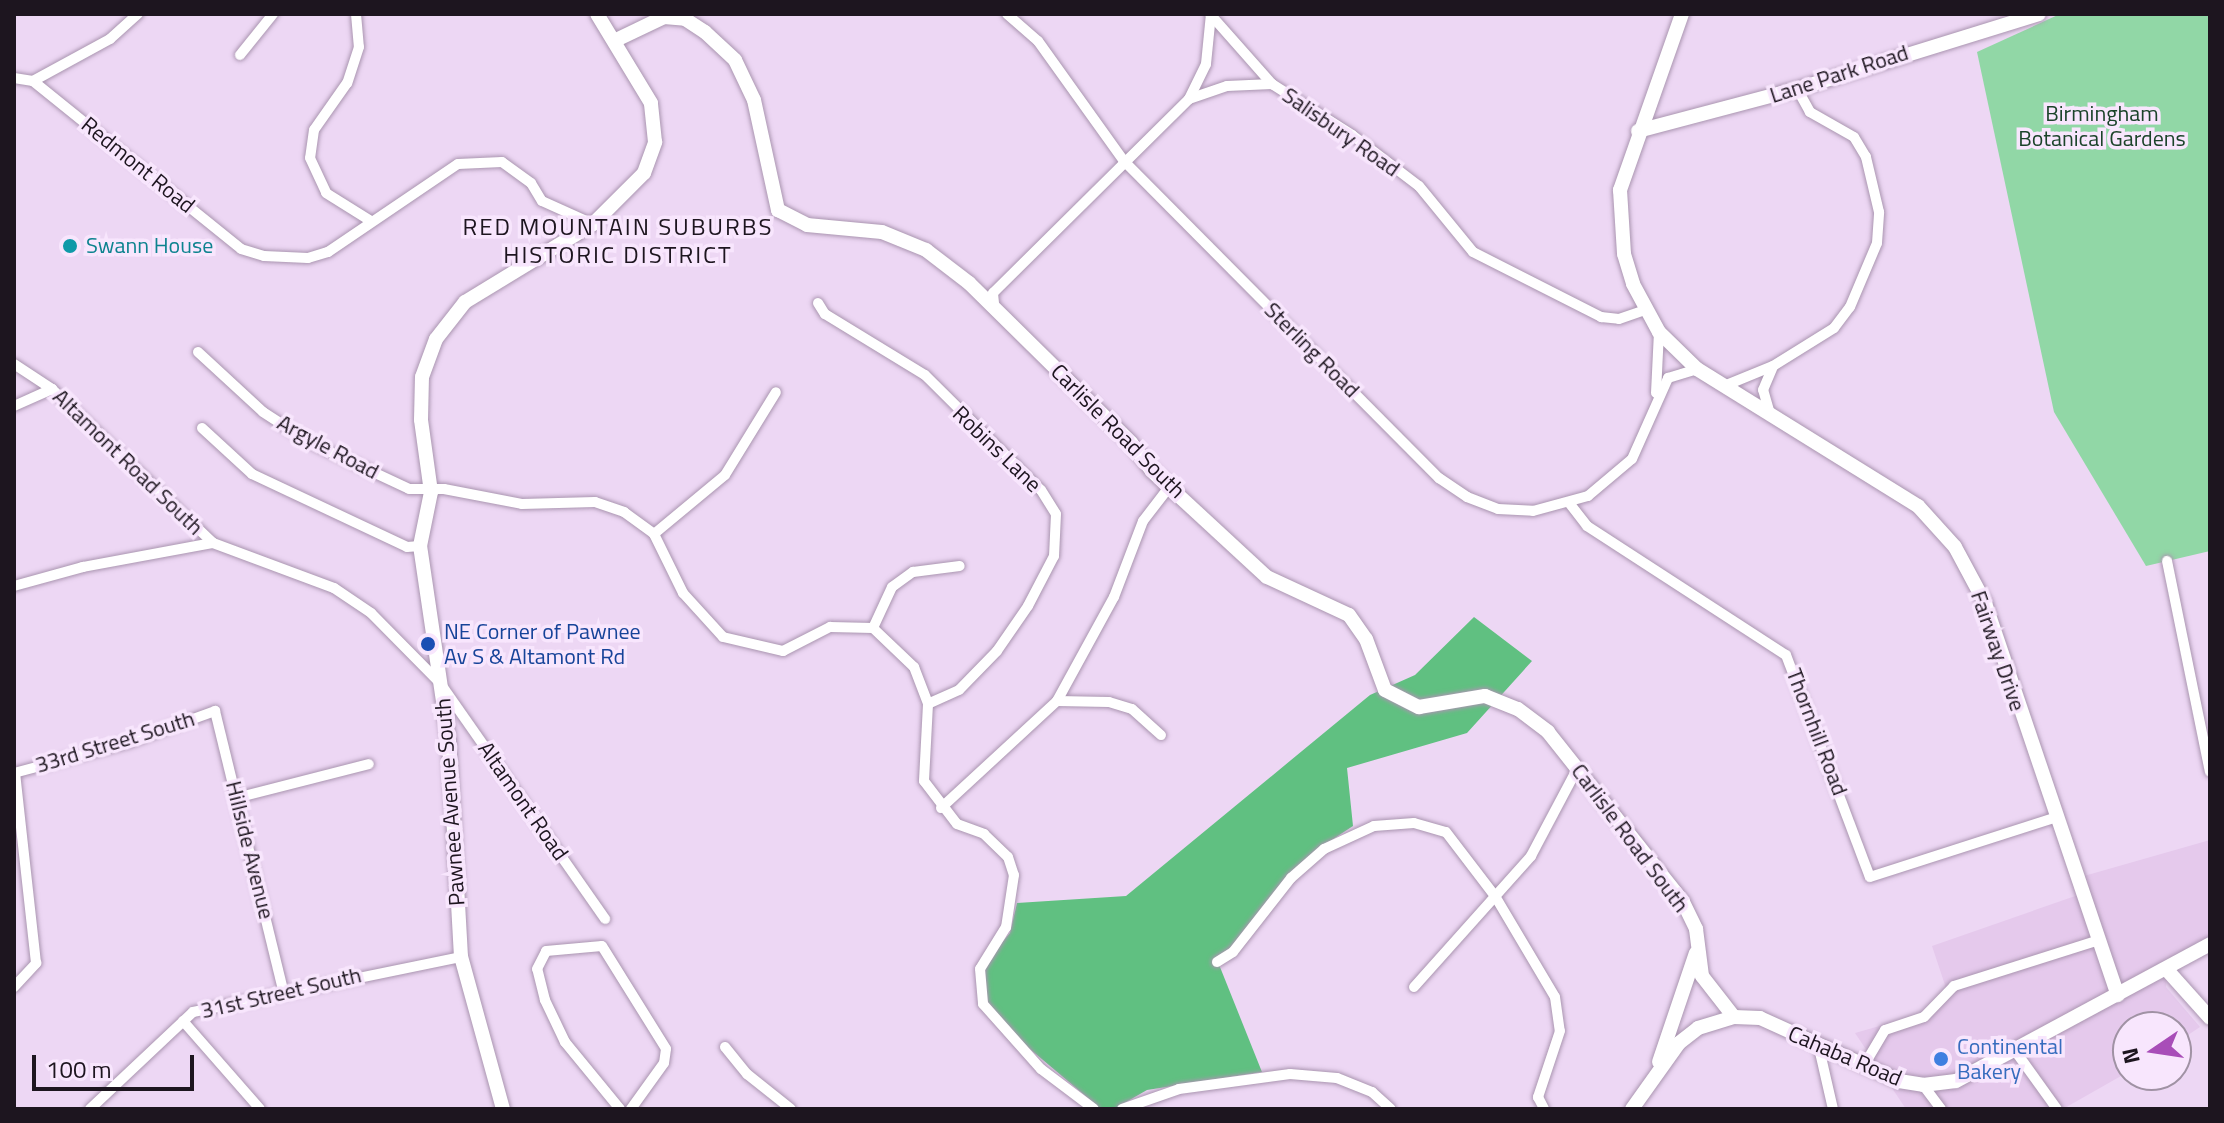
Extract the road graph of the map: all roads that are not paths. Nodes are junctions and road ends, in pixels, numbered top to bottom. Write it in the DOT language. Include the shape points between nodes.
graph roads {
  1 [pos="138,14"];
  2 [pos="273,14"];
  3 [pos="356,14"];
  4 [pos="597,14"];
  5 [pos="1007,14"];
  6 [pos="1210,14"];
  7 [pos="1682,14"];
  8 [pos="2039,14"];
  9 [pos="616,40"];
  10 [pos="240,55"];
  11 [pos="14,78"];
  12 [pos="33,81"];
  13 [pos="1272,84"];
  14 [pos="1797,89"];
  15 [pos="1189,99"];
  16 [pos="1638,131"];
  17 [pos="1124,161"];
  18 [pos="369,220"];
  19 [pos="593,224"];
  20 [pos="818,303"];
  21 [pos="994,303"];
  22 [pos="1645,310"];
  23 [pos="1659,332"];
  24 [pos="198,352"];
  25 [pos="14,364"];
  26 [pos="1773,366"];
  27 [pos="1697,369"];
  28 [pos="1724,386"];
  29 [pos="52,389"];
  30 [pos="776,392"];
  31 [pos="14,406"];
  32 [pos="1655,407"];
  33 [pos="1770,414"];
  34 [pos="202,428"];
  35 [pos="1170,486"];
  36 [pos="431,492"];
  37 [pos="1570,504"];
  38 [pos="654,534"];
  39 [pos="213,543"];
  40 [pos="420,546"];
  41 [pos="2167,561"];
  42 [pos="960,566"];
  43 [pos="14,586"];
  44 [pos="873,628"];
  45 [pos="440,683"];
  46 [pos="1057,701"];
  47 [pos="928,704"];
  48 [pos="215,711"];
  49 [pos="1161,735"];
  50 [pos="369,764"];
  51 [pos="1577,769"];
  52 [pos="2210,772"];
  53 [pos="15,773"];
  54 [pos="236,798"];
  55 [pos="941,808"];
  56 [pos="2054,818"];
  57 [pos="1495,896"];
  58 [pos="605,919"];
  59 [pos="2096,941"];
  60 [pos="2210,944"];
  61 [pos="1697,951"];
  62 [pos="461,957"];
  63 [pos="1217,962"];
  64 [pos="2167,970"];
  65 [pos="14,987"];
  66 [pos="1414,987"];
  67 [pos="283,991"];
  68 [pos="2118,995"];
  69 [pos="1734,1017"];
  70 [pos="2210,1018"];
  71 [pos="183,1021"];
  72 [pos="725,1047"];
  73 [pos="1819,1048"];
  74 [pos="2016,1052"];
  75 [pos="1863,1067"];
  76 [pos="1652,1082"];
  77 [pos="1923,1085"];
  78 [pos="90,1109"];
  79 [pos="260,1109"];
  80 [pos="503,1109"];
  81 [pos="620,1109"];
  82 [pos="631,1109"];
  83 [pos="791,1109"];
  84 [pos="1094,1109"];
  85 [pos="1122,1109"];
  86 [pos="1391,1109"];
  87 [pos="1544,1109"];
  88 [pos="1632,1109"];
  89 [pos="1833,1109"];
  90 [pos="1941,1109"];
  91 [pos="2057,1109"];
  1 -- 12 [label="street" via="110,39"];
  2 -- 10 [label="street"];
  3 -- 18 [label="street" via="359,47 347,83 314,130 310,158 326,193"];
  4 -- 9 [label="street, Pawnee Avenue South"];
  5 -- 17 [label="street, Sterling Road" via="1038,41"];
  6 -- 13 [label="street, Salisbury Road"];
  6 -- 15 [label="street" via="1206,64"];
  7 -- 16 [label="street"];
  8 -- 14 [label="street, Lane Park Road"];
  9 -- 19 [label="street, Pawnee Avenue South" via="644,84 655,142 644,173"];
  9 -- 21 [label="street, Carlisle Road South" via="664,17 685,19 705,32 735,60 754,100 778,210 807,225 882,232 926,250"];
  11 -- 12 [label="street, Redmont Road"];
  12 -- 18 [label="street, Redmont Road" via="241,249 308,258 350,239"];
  13 -- 15 [label="street" via="1227,86"];
  13 -- 22 [label="street, Salisbury Road" via="1419,186 1473,252 1601,317 1619,319"];
  14 -- 16 [label="street, Lane Park Road"];
  14 -- 26 [label="street" via="1810,112 1854,137 1866,157 1879,212 1877,243 1850,307 1834,328"];
  15 -- 17 [label="street"];
  16 -- 22 [label="street" via="1620,190 1620,220 1624,254"];
  17 -- 21 [label="street" via="993,293"];
  17 -- 37 [label="street, Sterling Road" via="1439,478 1498,509 1533,511"];
  18 -- 19 [label="street, Redmont Road" via="458,164 488,161 513,168 542,201"];
  19 -- 36 [label="street, Pawnee Avenue South" via="465,302 436,339 422,377 421,420"];
  20 -- 47 [label="street, Robins Lane" via="825,314 925,375 1041,490 1056,514 1054,556 1028,606 997,651 959,690"];
  21 -- 35 [label="street, Carlisle Road South"];
  22 -- 23 [label="street, Fairway Drive"];
  23 -- 27 [label="street, Fairway Drive"];
  23 -- 32 [label="street, Sterling Road"];
  24 -- 36 [label="street, Argyle Road" via="263,412 311,443 409,489"];
  25 -- 29 [label="street, Altamont Road South"];
  26 -- 28 [label="street"];
  26 -- 33 [label="street" via="1763,390"];
  27 -- 28 [label="street, Fairway Drive"];
  27 -- 32 [label="street, Sterling Road" via="1668,378"];
  28 -- 33 [label="street, Fairway Drive"];
  29 -- 31 [label="street"];
  29 -- 39 [label="street, Altamont Road South"];
  30 -- 38 [label="street" via="725,475"];
  32 -- 37 [label="street, Sterling Road" via="1632,459 1611,481"];
  33 -- 56 [label="street, Fairway Drive" via="1918,506 1955,547 1985,603"];
  34 -- 40 [label="street" via="252,474 407,547"];
  35 -- 46 [label="street" via="1143,521 1114,597"];
  35 -- 51 [label="street, Carlisle Road South" via="1267,577 1349,615 1366,639 1385,690 1419,707 1485,696 1518,709 1548,732"];
  36 -- 38 [label="street, Argyle Road" via="444,489 522,504 595,502 624,512"];
  36 -- 40 [label="street, Pawnee Avenue South"];
  37 -- 56 [label="street, Thornhill Road" via="1587,526 1786,655 1870,877"];
  38 -- 44 [label="street" via="683,593 723,637 783,651 830,627"];
  39 -- 43 [label="street"];
  39 -- 45 [label="street, Altamont Road South" via="260,556 334,588 371,613"];
  40 -- 45 [label="street, Pawnee Avenue South"];
  41 -- 52 [label="street"];
  42 -- 44 [label="street" via="913,572 892,587"];
  44 -- 47 [label="street" via="914,667"];
  45 -- 58 [label="street, Altamont Road"];
  45 -- 62 [label="street, Pawnee Avenue South" via="449,742"];
  46 -- 49 [label="street" via="1109,702 1132,709"];
  46 -- 55 [label="street"];
  47 -- 55 [label="street" via="924,777"];
  48 -- 53 [label="street, 33rd Street South" via="127,743"];
  48 -- 54 [label="street, Hillside Avenue"];
  50 -- 54 [label="street"];
  51 -- 57 [label="street" via="1541,840"];
  51 -- 61 [label="street, Carlisle Road South" via="1683,902 1696,929"];
  53 -- 65 [label="street" via="36,963"];
  54 -- 67 [label="street, Hillside Avenue"];
  55 -- 84 [label="street" via="957,824 984,834 1008,857 1014,875 1006,927 980,969 983,1004 1041,1069"];
  56 -- 59 [label="street, Fairway Drive"];
  57 -- 63 [label="street" via="1446,832 1414,823 1374,826 1324,849 1291,878 1233,952"];
  57 -- 66 [label="street"];
  57 -- 87 [label="street" via="1555,997 1560,1031 1538,1097"];
  59 -- 68 [label="street, Fairway Drive"];
  59 -- 75 [label="street" via="1954,986 1924,1017 1885,1030"];
  60 -- 64 [label="street, Cahaba Road"];
  61 -- 69 [label="street, Carlisle Road South" via="1710,991"];
  61 -- 76 [label="street"];
  62 -- 67 [label="street, 31st Street South"];
  62 -- 80 [label="street, Pawnee Avenue South"];
  64 -- 68 [label="street, Cahaba Road"];
  64 -- 70 [label="street"];
  67 -- 71 [label="street, 31st Street South" via="193,1012"];
  68 -- 74 [label="street, Cahaba Road"];
  69 -- 73 [label="street, Cahaba Road" via="1760,1018"];
  69 -- 76 [label="street, Cahaba Road" via="1698,1028 1679,1043"];
  71 -- 78 [label="street, 31st Street South"];
  71 -- 79 [label="street"];
  72 -- 83 [label="street" via="747,1074"];
  73 -- 75 [label="street, Cahaba Road"];
  73 -- 89 [label="street"];
  74 -- 77 [label="street, Cahaba Road" via="1972,1076"];
  74 -- 91 [label="street"];
  75 -- 77 [label="street, Cahaba Road"];
  76 -- 88 [label="street, Cahaba Road"];
  77 -- 90 [label="street"];
  81 -- 82 [label="street" via="565,1042 545,1000 537,969 546,951 602,946 666,1049 664,1063"];
  85 -- 86 [label="street" via="1179,1089 1290,1074 1337,1078 1372,1092"];
}
